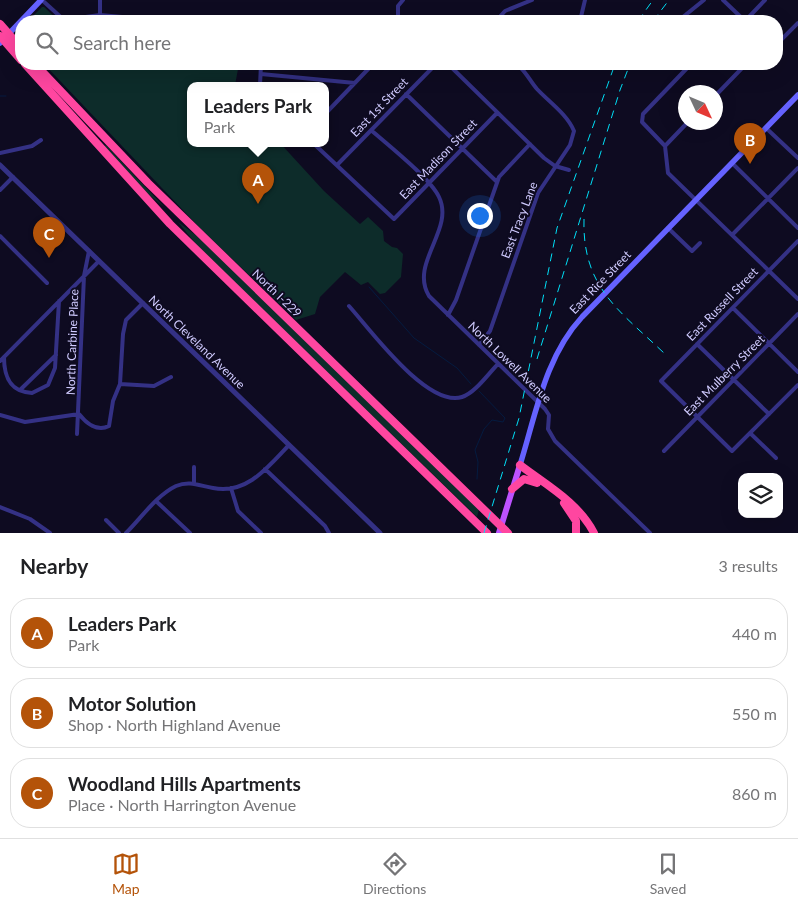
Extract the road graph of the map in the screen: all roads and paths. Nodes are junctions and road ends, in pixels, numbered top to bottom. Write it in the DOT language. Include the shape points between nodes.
graph roads {
  1 [pos="42,0"];
  2 [pos="100,0"];
  3 [pos="403,0"];
  4 [pos="532,0"];
  5 [pos="585,0"];
  6 [pos="704,0"];
  7 [pos="723,0"];
  8 [pos="766,0"];
  9 [pos="27,15"];
  10 [pos="58,15"];
  11 [pos="100,15"];
  12 [pos="398,15"];
  13 [pos="502,15"];
  14 [pos="581,15"];
  15 [pos="685,15"];
  16 [pos="738,15"];
  17 [pos="751,15"];
  18 [pos="798,23"];
  19 [pos="0,24"];
  20 [pos="15,27"];
  21 [pos="0,36"];
  22 [pos="783,38"];
  23 [pos="15,41"];
  24 [pos="0,43"];
  25 [pos="15,53"];
  26 [pos="30,70"];
  27 [pos="41,70"];
  28 [pos="261,70"];
  29 [pos="367,70"];
  30 [pos="430,70"];
  31 [pos="454,70"];
  32 [pos="524,70"];
  33 [pos="686,70"];
  34 [pos="740,70"];
  35 [pos="261,74"];
  36 [pos="260,82"];
  37 [pos="355,83"];
  38 [pos="723,88"];
  39 [pos="406,94"];
  40 [pos="798,95"];
  41 [pos="329,110"];
  42 [pos="497,113"];
  43 [pos="766,128"];
  44 [pos="371,130"];
  45 [pos="681,130"];
  46 [pos="41,140"];
  47 [pos="530,144"];
  48 [pos="666,146"];
  49 [pos="317,147"];
  50 [pos="462,148"];
  51 [pos="0,152"];
  52 [pos="798,158"];
  53 [pos="732,163"];
  54 [pos="0,165"];
  55 [pos="337,166"];
  56 [pos="555,166"];
  57 [pos="798,168"];
  58 [pos="569,170"];
  59 [pos="13,177"];
  60 [pos="497,182"];
  61 [pos="429,184"];
  62 [pos="0,190"];
  63 [pos="768,199"];
  64 [pos="695,200"];
  65 [pos="668,228"];
  66 [pos="798,228"];
  67 [pos="0,236"];
  68 [pos="732,236"];
  69 [pos="798,241"];
  70 [pos="700,243"];
  71 [pos="89,251"];
  72 [pos="99,261"];
  73 [pos="769,271"];
  74 [pos="84,276"];
  75 [pos="48,283"];
  76 [pos="798,299"];
  77 [pos="59,301"];
  78 [pos="143,303"];
  79 [pos="349,306"];
  80 [pos="733,308"];
  81 [pos="798,314"];
  82 [pos="448,315"];
  83 [pos="697,344"];
  84 [pos="769,344"];
  85 [pos="479,346"];
  86 [pos="56,354"];
  87 [pos="2,359"];
  88 [pos="498,364"];
  89 [pos="798,372"];
  90 [pos="171,377"];
  91 [pos="733,379"];
  92 [pos="120,384"];
  93 [pos="798,385"];
  94 [pos="20,390"];
  95 [pos="539,403"];
  96 [pos="79,414"];
  97 [pos="768,414"];
  98 [pos="0,415"];
  99 [pos="697,416"];
  100 [pos="750,433"];
  101 [pos="77,434"];
  102 [pos="290,445"];
  103 [pos="664,450"];
  104 [pos="776,458"];
  105 [pos="194,467"];
  106 [pos="519,467"];
  107 [pos="265,469"];
  108 [pos="194,483"];
  109 [pos="537,483"];
  110 [pos="231,488"];
  111 [pos="512,489"];
  112 [pos="157,502"];
  113 [pos="0,507"];
  114 [pos="106,520"];
  115 [pos="50,533"];
  116 [pos="120,533"];
  117 [pos="126,533"];
  118 [pos="190,533"];
  119 [pos="261,533"];
  120 [pos="329,533"];
  121 [pos="380,533"];
  122 [pos="487,533"];
  123 [pos="498,533"];
  124 [pos="508,533"];
  125 [pos="576,533"];
  126 [pos="594,533"];
  127 [pos="650,533"];
  1 -- 9 [label="main road"];
  1 -- 10 [label="street"];
  2 -- 11 [label="street"];
  3 -- 12 [label="street" via="398,6"];
  4 -- 13 [label="street"];
  5 -- 14 [label="street"];
  6 -- 15 [label="street"];
  7 -- 16 [label="street"];
  8 -- 17 [label="street"];
  18 -- 22 [label="street"];
  19 -- 23 [label="highway"];
  20 -- 24 [label="main road"];
  21 -- 25 [label="highway"];
  26 -- 122 [label="highway, North I-229" via="170,224"];
  27 -- 124 [label="highway, North I-229" via="148,183"];
  28 -- 35 [label="street"];
  29 -- 37 [label="street"];
  30 -- 39 [label="street, East 1st Street"];
  31 -- 42 [label="street"];
  32 -- 56 [label="street, East Tracy Lane" via="571,125 573,138"];
  33 -- 48 [label="street" via="642,118 645,127"];
  34 -- 38 [label="street"];
  35 -- 36 [label="street"];
  35 -- 37 [label="street"];
  37 -- 41 [label="street"];
  39 -- 44 [label="street, East 1st Street"];
  39 -- 50 [label="street"];
  40 -- 43 [label="main road, East Rice Street"];
  42 -- 47 [label="street"];
  42 -- 50 [label="street, East Madison Street"];
  43 -- 52 [label="street"];
  43 -- 53 [label="main road, East Rice Street"];
  44 -- 55 [label="street, East 1st Street"];
  44 -- 61 [label="street, North Lowell Avenue"];
  45 -- 48 [label="street"];
  46 -- 51 [label="street" via="32,146"];
  47 -- 56 [label="street"];
  47 -- 60 [label="street"];
  48 -- 64 [label="street" via="666,172"];
  49 -- 55 [label="street"];
  50 -- 60 [label="street"];
  50 -- 61 [label="street, East Madison Street"];
  53 -- 63 [label="street"];
  53 -- 64 [label="main road, East Rice Street"];
  54 -- 59 [label="street, North Cleveland Avenue"];
  55 -- 61 [label="street, East Madison Street" via="394,219"];
  56 -- 58 [label="street"];
  56 -- 85 [label="street, East Tracy Lane" via="538,193 490,331"];
  57 -- 63 [label="street"];
  59 -- 62 [label="street"];
  59 -- 71 [label="street, North Cleveland Avenue"];
  60 -- 82 [label="street"];
  61 -- 82 [label="street, North Lowell Avenue" via="440,198 443,214 424,270 424,284 428,296"];
  63 -- 66 [label="street"];
  63 -- 68 [label="street"];
  64 -- 65 [label="main road, East Rice Street"];
  64 -- 68 [label="street"];
  65 -- 70 [label="street" via="692,251"];
  65 -- 95 [label="main road, East Rice Street" via="566,336 553,359"];
  67 -- 75 [label="street"];
  68 -- 73 [label="street"];
  69 -- 73 [label="street, East Russell Street"];
  71 -- 72 [label="street, North Cleveland Avenue"];
  71 -- 74 [label="street, North Carbine Place"];
  72 -- 74 [label="street"];
  72 -- 78 [label="street, North Cleveland Avenue"];
  73 -- 76 [label="street"];
  73 -- 80 [label="street, East Russell Street"];
  74 -- 77 [label="street"];
  74 -- 96 [label="street, North Carbine Place"];
  77 -- 86 [label="street"];
  77 -- 87 [label="street"];
  78 -- 92 [label="street" via="126,320"];
  78 -- 102 [label="street, North Cleveland Avenue"];
  79 -- 88 [label="street" via="395,360 421,382 446,397 466,395"];
  80 -- 83 [label="street, East Russell Street"];
  80 -- 84 [label="street"];
  81 -- 84 [label="street, East Mulberry Street"];
  82 -- 85 [label="street, North Lowell Avenue"];
  83 -- 91 [label="street"];
  83 -- 99 [label="street, East Russell Street" via="661,381"];
  84 -- 89 [label="street"];
  84 -- 91 [label="street, East Mulberry Street"];
  85 -- 88 [label="street, North Lowell Avenue"];
  86 -- 94 [label="street"];
  86 -- 94 [label="street" via="54,374 48,385 32,393"];
  87 -- 94 [label="street" via="6,377"];
  88 -- 95 [label="street, North Lowell Avenue"];
  90 -- 92 [label="street" via="154,386"];
  91 -- 97 [label="street"];
  91 -- 99 [label="street, East Mulberry Street"];
  92 -- 96 [label="street" via="109,426 92,426"];
  93 -- 97 [label="street"];
  95 -- 106 [label="main road, East Rice Street"];
  95 -- 127 [label="street, North Lowell Avenue" via="549,415 548,429 555,441"];
  96 -- 98 [label="street" via="24,422"];
  96 -- 101 [label="street, North Carbine Place"];
  97 -- 100 [label="street"];
  99 -- 100 [label="street" via="732,451"];
  99 -- 103 [label="street, East Mulberry Street"];
  100 -- 104 [label="street"];
  102 -- 107 [label="street"];
  102 -- 121 [label="street, North Cleveland Avenue"];
  105 -- 108 [label="street"];
  106 -- 109 [label="highway"];
  106 -- 111 [label="main road, East Rice Street"];
  106 -- 126 [label="highway" via="572,505"];
  107 -- 110 [label="street" via="252,480"];
  107 -- 120 [label="street"];
  108 -- 110 [label="street"];
  108 -- 112 [label="street" via="176,486"];
  109 -- 111 [label="highway" via="524,479"];
  109 -- 125 [label="highway" via="569,508 576,521"];
  110 -- 119 [label="street" via="238,510"];
  111 -- 123 [label="main road, East Rice Street"];
  112 -- 117 [label="street"];
  112 -- 118 [label="street"];
  113 -- 115 [label="street" via="30,519"];
  114 -- 116 [label="street"];
}
